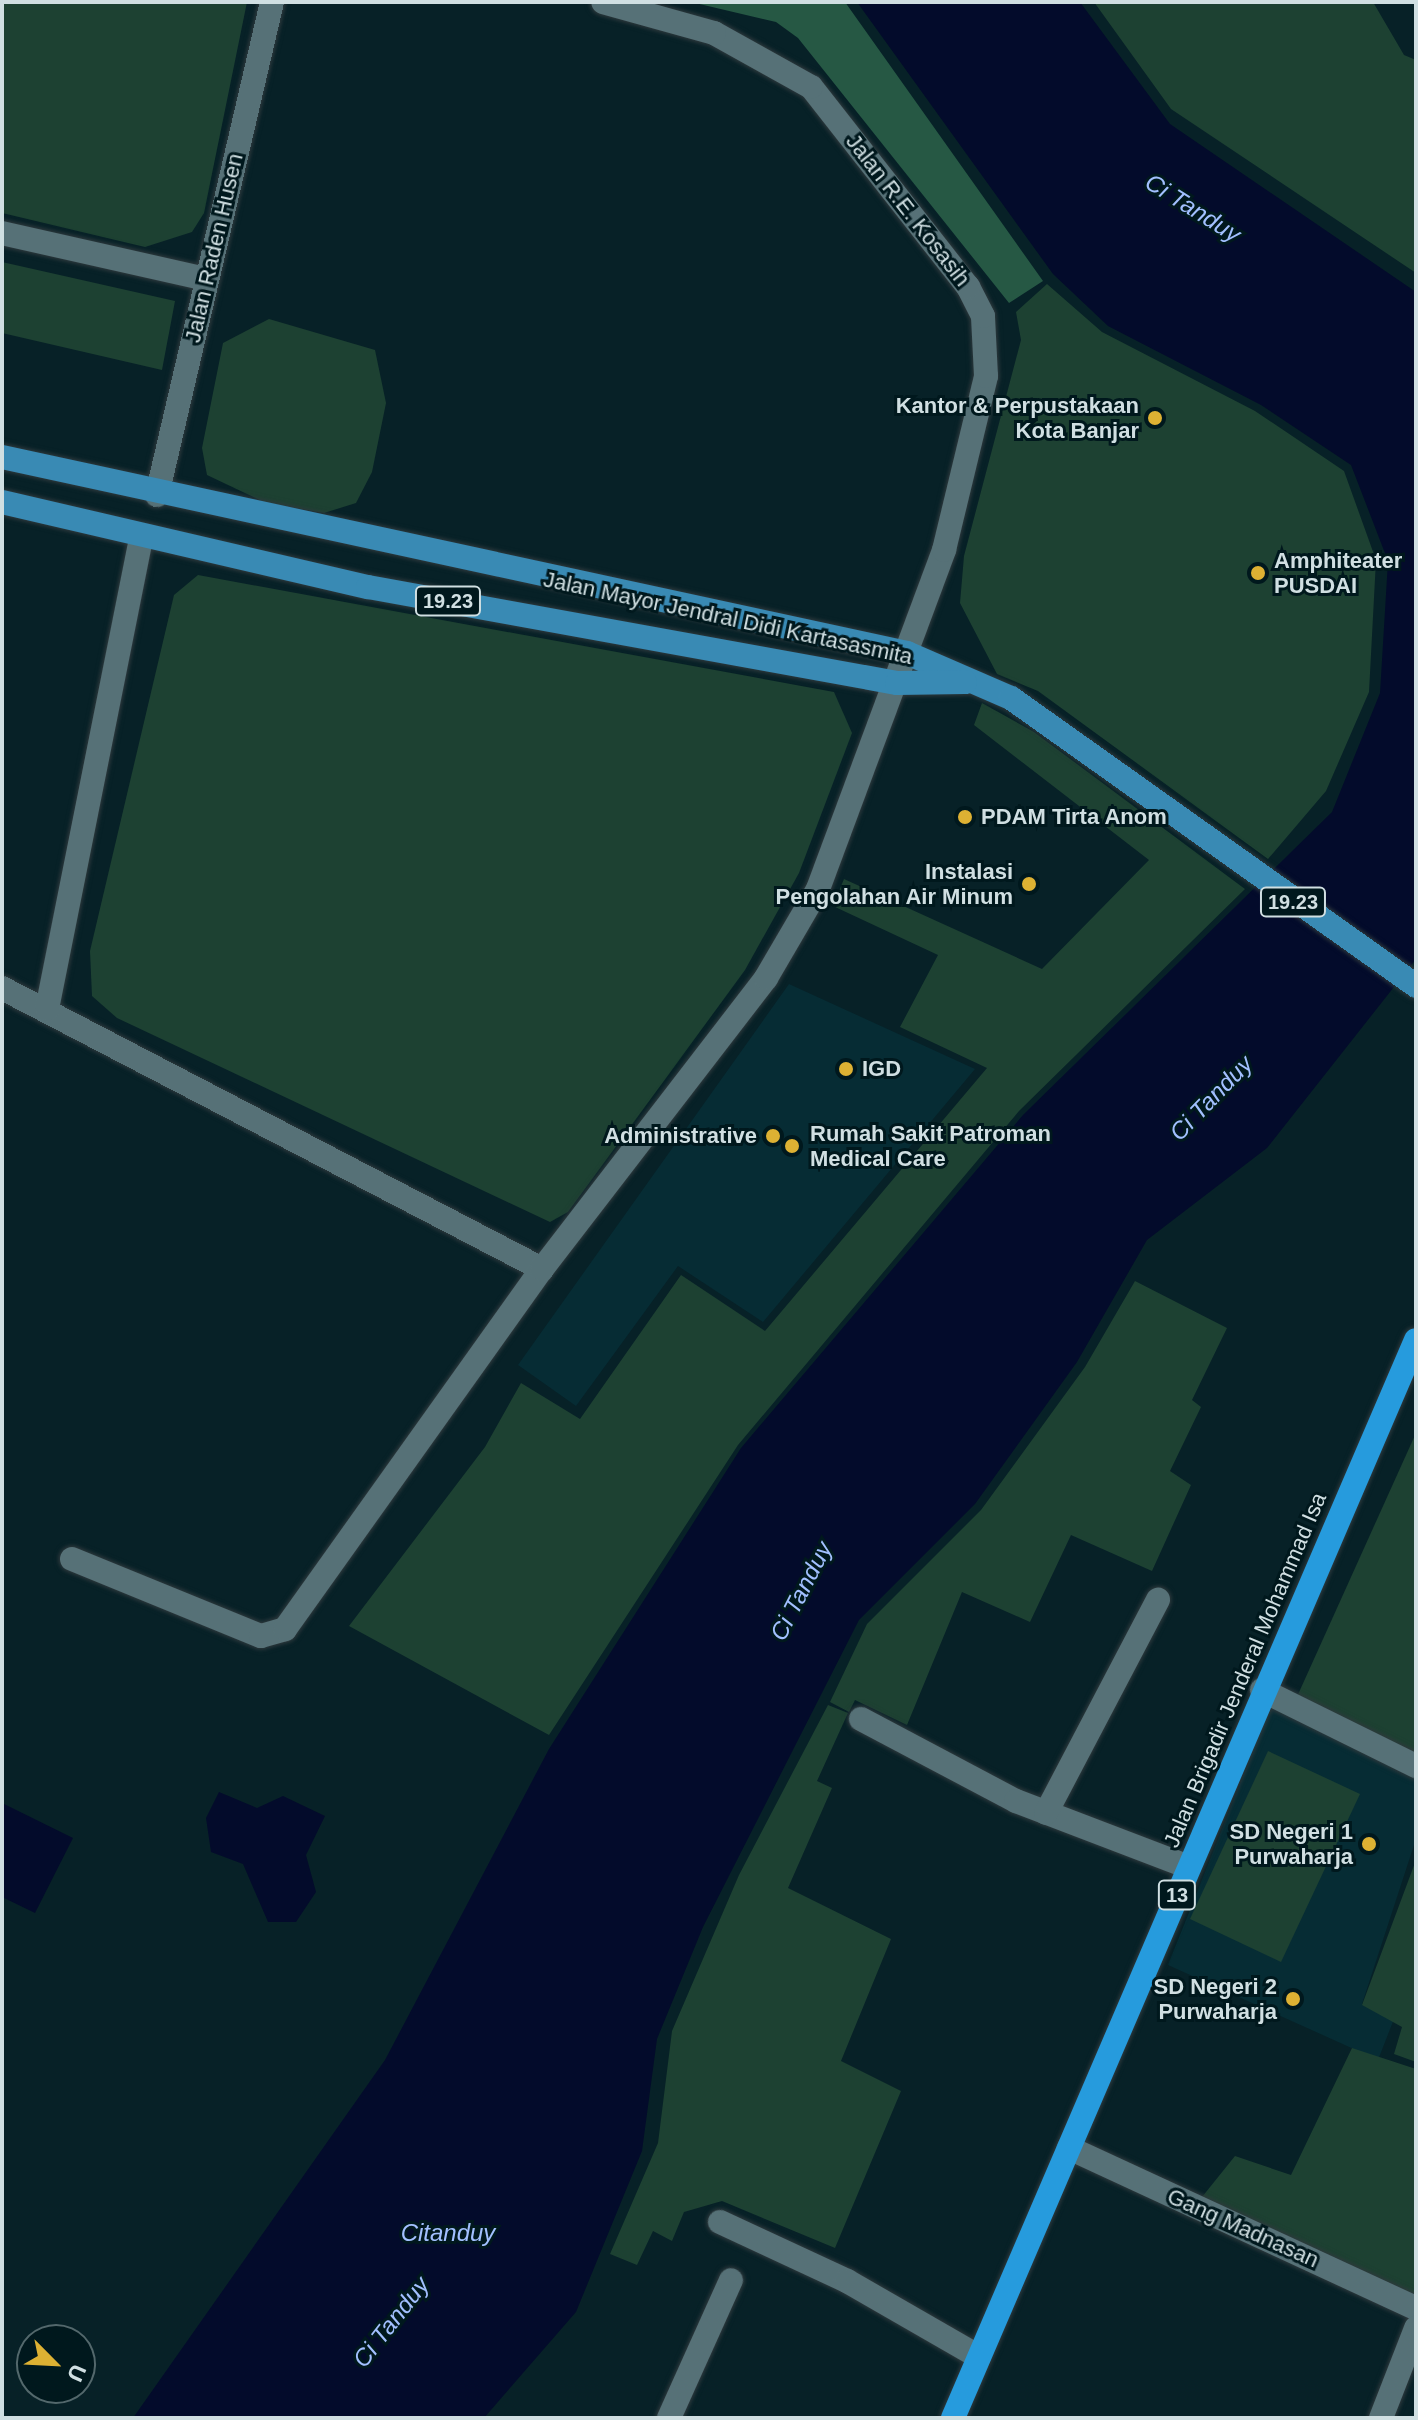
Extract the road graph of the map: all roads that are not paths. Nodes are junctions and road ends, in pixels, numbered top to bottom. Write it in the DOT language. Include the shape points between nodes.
graph roads {
  1 [pos="272,2"];
  2 [pos="603,2"];
  3 [pos="2,233"];
  4 [pos="206,279"];
  5 [pos="2,457"];
  6 [pos="157,495"];
  7 [pos="2,502"];
  8 [pos="142,535"];
  9 [pos="907,653"];
  10 [pos="974,682"];
  11 [pos="897,683"];
  12 [pos="1416,986"];
  13 [pos="2,988"];
  14 [pos="47,1009"];
  15 [pos="542,1269"];
  16 [pos="1416,1340"];
  17 [pos="72,1559"];
  18 [pos="1158,1600"];
  19 [pos="1262,1690"];
  20 [pos="861,1719"];
  21 [pos="1416,1766"];
  22 [pos="1046,1813"];
  23 [pos="1189,1867"];
  24 [pos="1069,2148"];
  25 [pos="720,2222"];
  26 [pos="731,2280"];
  27 [pos="1416,2308"];
  28 [pos="1416,2328"];
  29 [pos="979,2357"];
  30 [pos="669,2418"];
  31 [pos="953,2418"];
  32 [pos="1381,2418"];
  1 -- 4 [label="street, Jalan Raden Husen"];
  2 -- 9 [label="street, Jalan R.E. Kosasih" via="714,33 811,87 959,275 983,316 988,343 981,401 944,550"];
  3 -- 4 [label="street"];
  4 -- 6 [label="street, Jalan Raden Husen"];
  5 -- 6 [label="main road, Jalan Mayor Jendral Didi Kartasasmita / 19.23"];
  6 -- 9 [label="main road, Jalan Mayor Jendral Didi Kartasasmita / 19.23"];
  7 -- 8 [label="main road, 19.23"];
  8 -- 11 [label="main road, 19.23" via="368,587"];
  8 -- 14 [label="street"];
  9 -- 10 [label="main road, Jalan Mayor Jendral Didi Kartasasmita / 19.23"];
  9 -- 11 [label="street, Jalan R.E. Kosasih"];
  10 -- 11 [label="main road, 19.23"];
  10 -- 12 [label="main road, Jalan Mayor Jendral Didi Kartasasmita / 19.23" via="1011,698 1171,818"];
  11 -- 15 [label="street, Jalan R.E. Kosasih" via="818,889 766,978"];
  13 -- 14 [label="street"];
  14 -- 15 [label="street"];
  15 -- 17 [label="street, Jalan R.E. Kosasih" via="285,1629 261,1636"];
  16 -- 19 [label="highway, Jalan Brigadir Jenderal Mohammad Isa / 13"];
  18 -- 22 [label="street"];
  19 -- 21 [label="street"];
  19 -- 23 [label="highway, Jalan Brigadir Jenderal Mohammad Isa / 13"];
  20 -- 22 [label="street"];
  22 -- 23 [label="street"];
  23 -- 24 [label="highway, Jalan Brigadir Jenderal Mohammad Isa / 13"];
  24 -- 27 [label="street, Gang Madnasan"];
  24 -- 29 [label="highway, Jalan Brigadir Jenderal Mohammad Isa / 13"];
  25 -- 29 [label="street" via="847,2281"];
  26 -- 30 [label="street"];
  28 -- 32 [label="street"];
  29 -- 31 [label="highway, Jalan Brigadir Jenderal Mohammad Isa / 13"];
}
